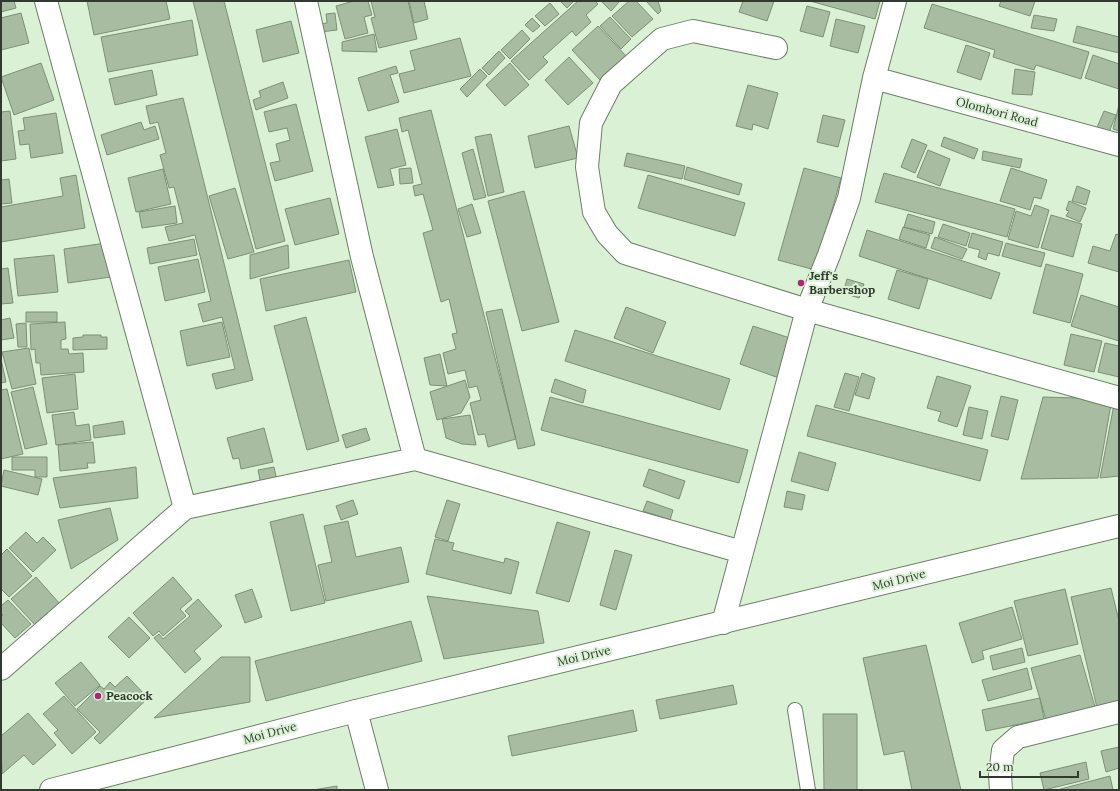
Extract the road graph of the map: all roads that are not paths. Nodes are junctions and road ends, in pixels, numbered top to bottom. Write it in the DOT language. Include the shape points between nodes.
graph roads {
  1 [pos="46,1"];
  2 [pos="306,1"];
  3 [pos="895,1"];
  4 [pos="776,48"];
  5 [pos="874,78"];
  6 [pos="1119,145"];
  7 [pos="808,310"];
  8 [pos="1119,398"];
  9 [pos="415,459"];
  10 [pos="184,508"];
  11 [pos="1119,526"];
  12 [pos="742,552"];
  13 [pos="723,622"];
  14 [pos="1,669"];
  15 [pos="795,710"];
  16 [pos="356,711"];
  17 [pos="1119,712"];
  18 [pos="51,790"];
  19 [pos="377,790"];
  20 [pos="808,790"];
  21 [pos="1001,790"];
  1 -- 10 [label="street"];
  2 -- 9 [label="street" via="362,257"];
  3 -- 5 [label="street"];
  4 -- 7 [label="street" via="693,31 662,39 611,84 591,123 587,167 594,212 607,234 625,253"];
  5 -- 6 [label="street, Olombori Road"];
  5 -- 7 [label="street" via="848,198"];
  7 -- 8 [label="street"];
  7 -- 12 [label="street"];
  9 -- 10 [label="street"];
  9 -- 12 [label="street"];
  10 -- 14 [label="street"];
  11 -- 13 [label="street, Moi Drive"];
  12 -- 13 [label="street"];
  13 -- 16 [label="street, Moi Drive"];
  15 -- 20 [label="lane"];
  16 -- 18 [label="street, Moi Drive"];
  16 -- 19 [label="street"];
  17 -- 21 [label="street" via="1018,737 1004,750 1000,775"];
}
